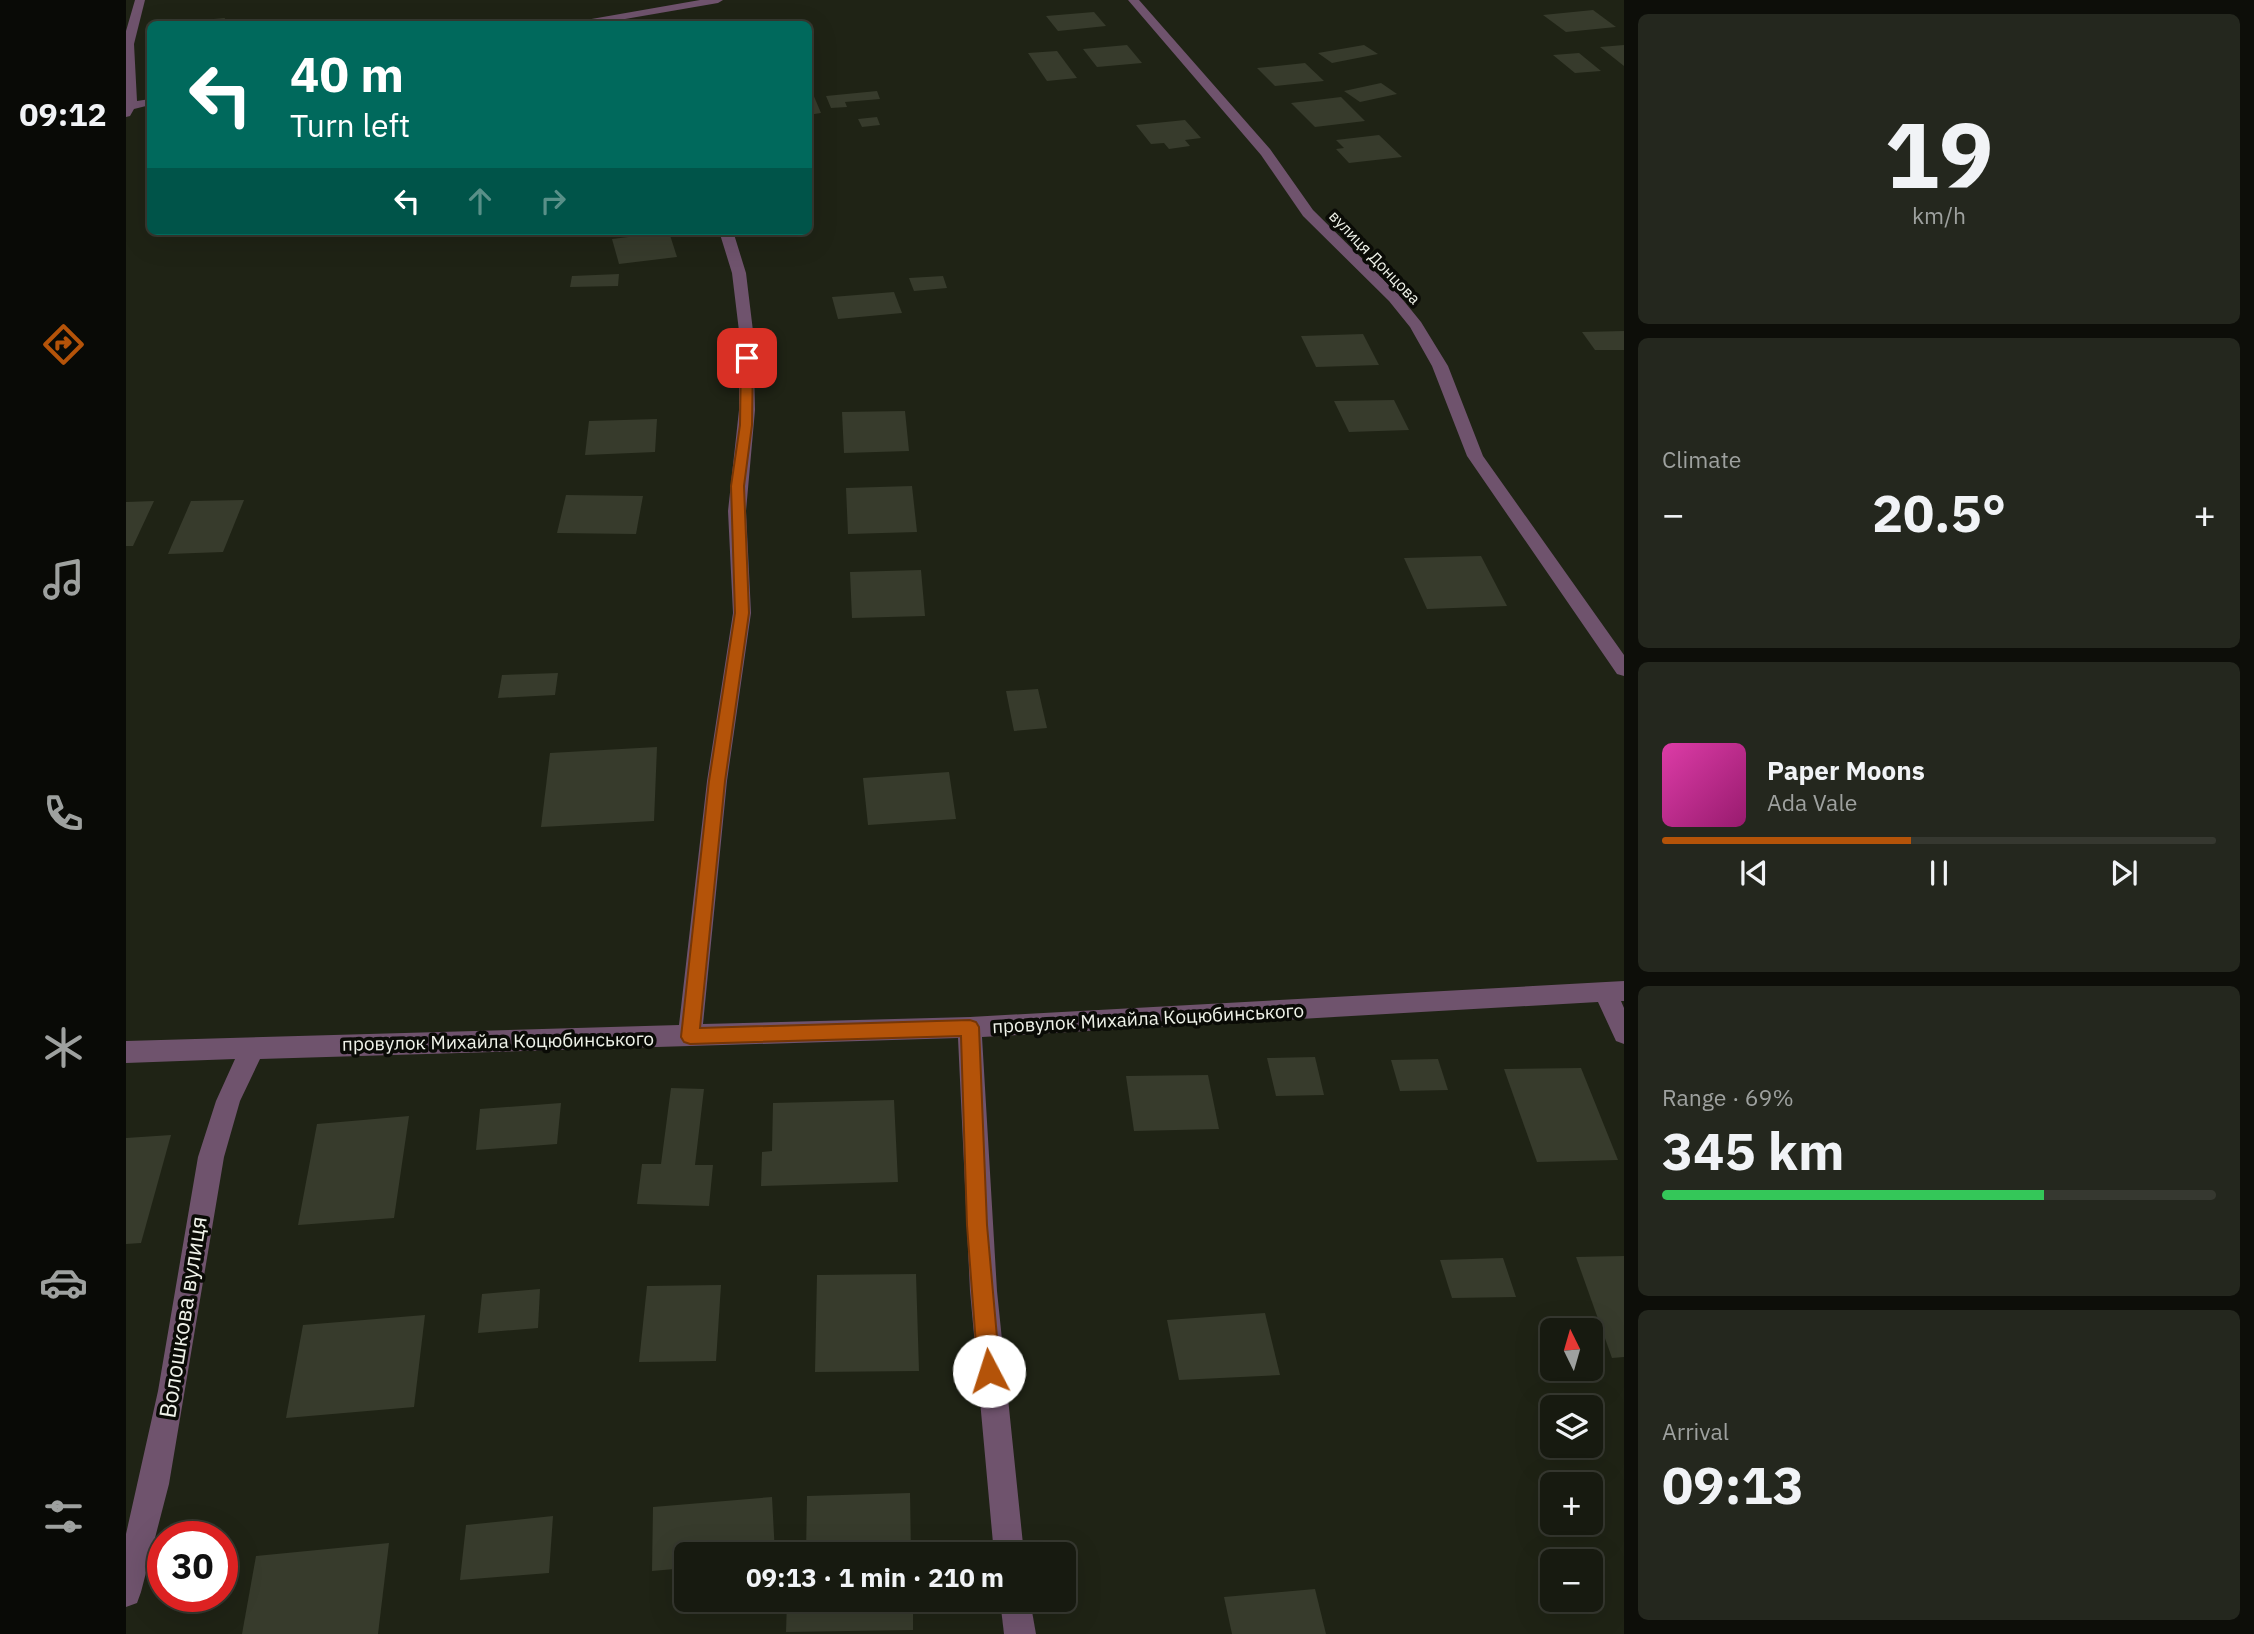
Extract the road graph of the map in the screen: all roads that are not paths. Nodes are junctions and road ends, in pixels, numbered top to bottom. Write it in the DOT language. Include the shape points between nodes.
graph roads {
  1 [pos="140,0"];
  2 [pos="718,0"];
  3 [pos="1132,0"];
  4 [pos="655,5"];
  5 [pos="592,21"];
  6 [pos="147,103"];
  7 [pos="127,109"];
  8 [pos="727,235"];
  9 [pos="1624,669"];
  10 [pos="1614,992"];
  11 [pos="970,1027"];
  12 [pos="1624,1034"];
  13 [pos="690,1037"];
  14 [pos="253,1047"];
  15 [pos="126,1052"];
  16 [pos="1008,1542"];
  17 [pos="126,1592"];
  18 [pos="1017,1612"];
  19 [pos="1020,1634"];
  1 -- 7 [label="street" via="127,55 132,89"];
  2 -- 4 [label="street"];
  3 -- 9 [label="street, вулиця Донцова" via="1266,152 1308,213 1416,326 1440,366 1475,456"];
  4 -- 5 [label="street"];
  6 -- 7 [label="street"];
  8 -- 13 [label="street" via="739,273 746,331 747,410 737,486 742,613 718,768"];
  10 -- 11 [label="street, провулок Михайла Коцюбинського"];
  10 -- 12 [label="street"];
  11 -- 13 [label="street, провулок Михайла Коцюбинського"];
  11 -- 16 [label="street" via="977,1225"];
  13 -- 14 [label="street, провулок Михайла Коцюбинського"];
  14 -- 15 [label="street, провулок Михайла Коцюбинського"];
  14 -- 17 [label="street, Волошкова вулиця" via="228,1101 211,1157 154,1484"];
  18 -- 19 [label="street"];
}
